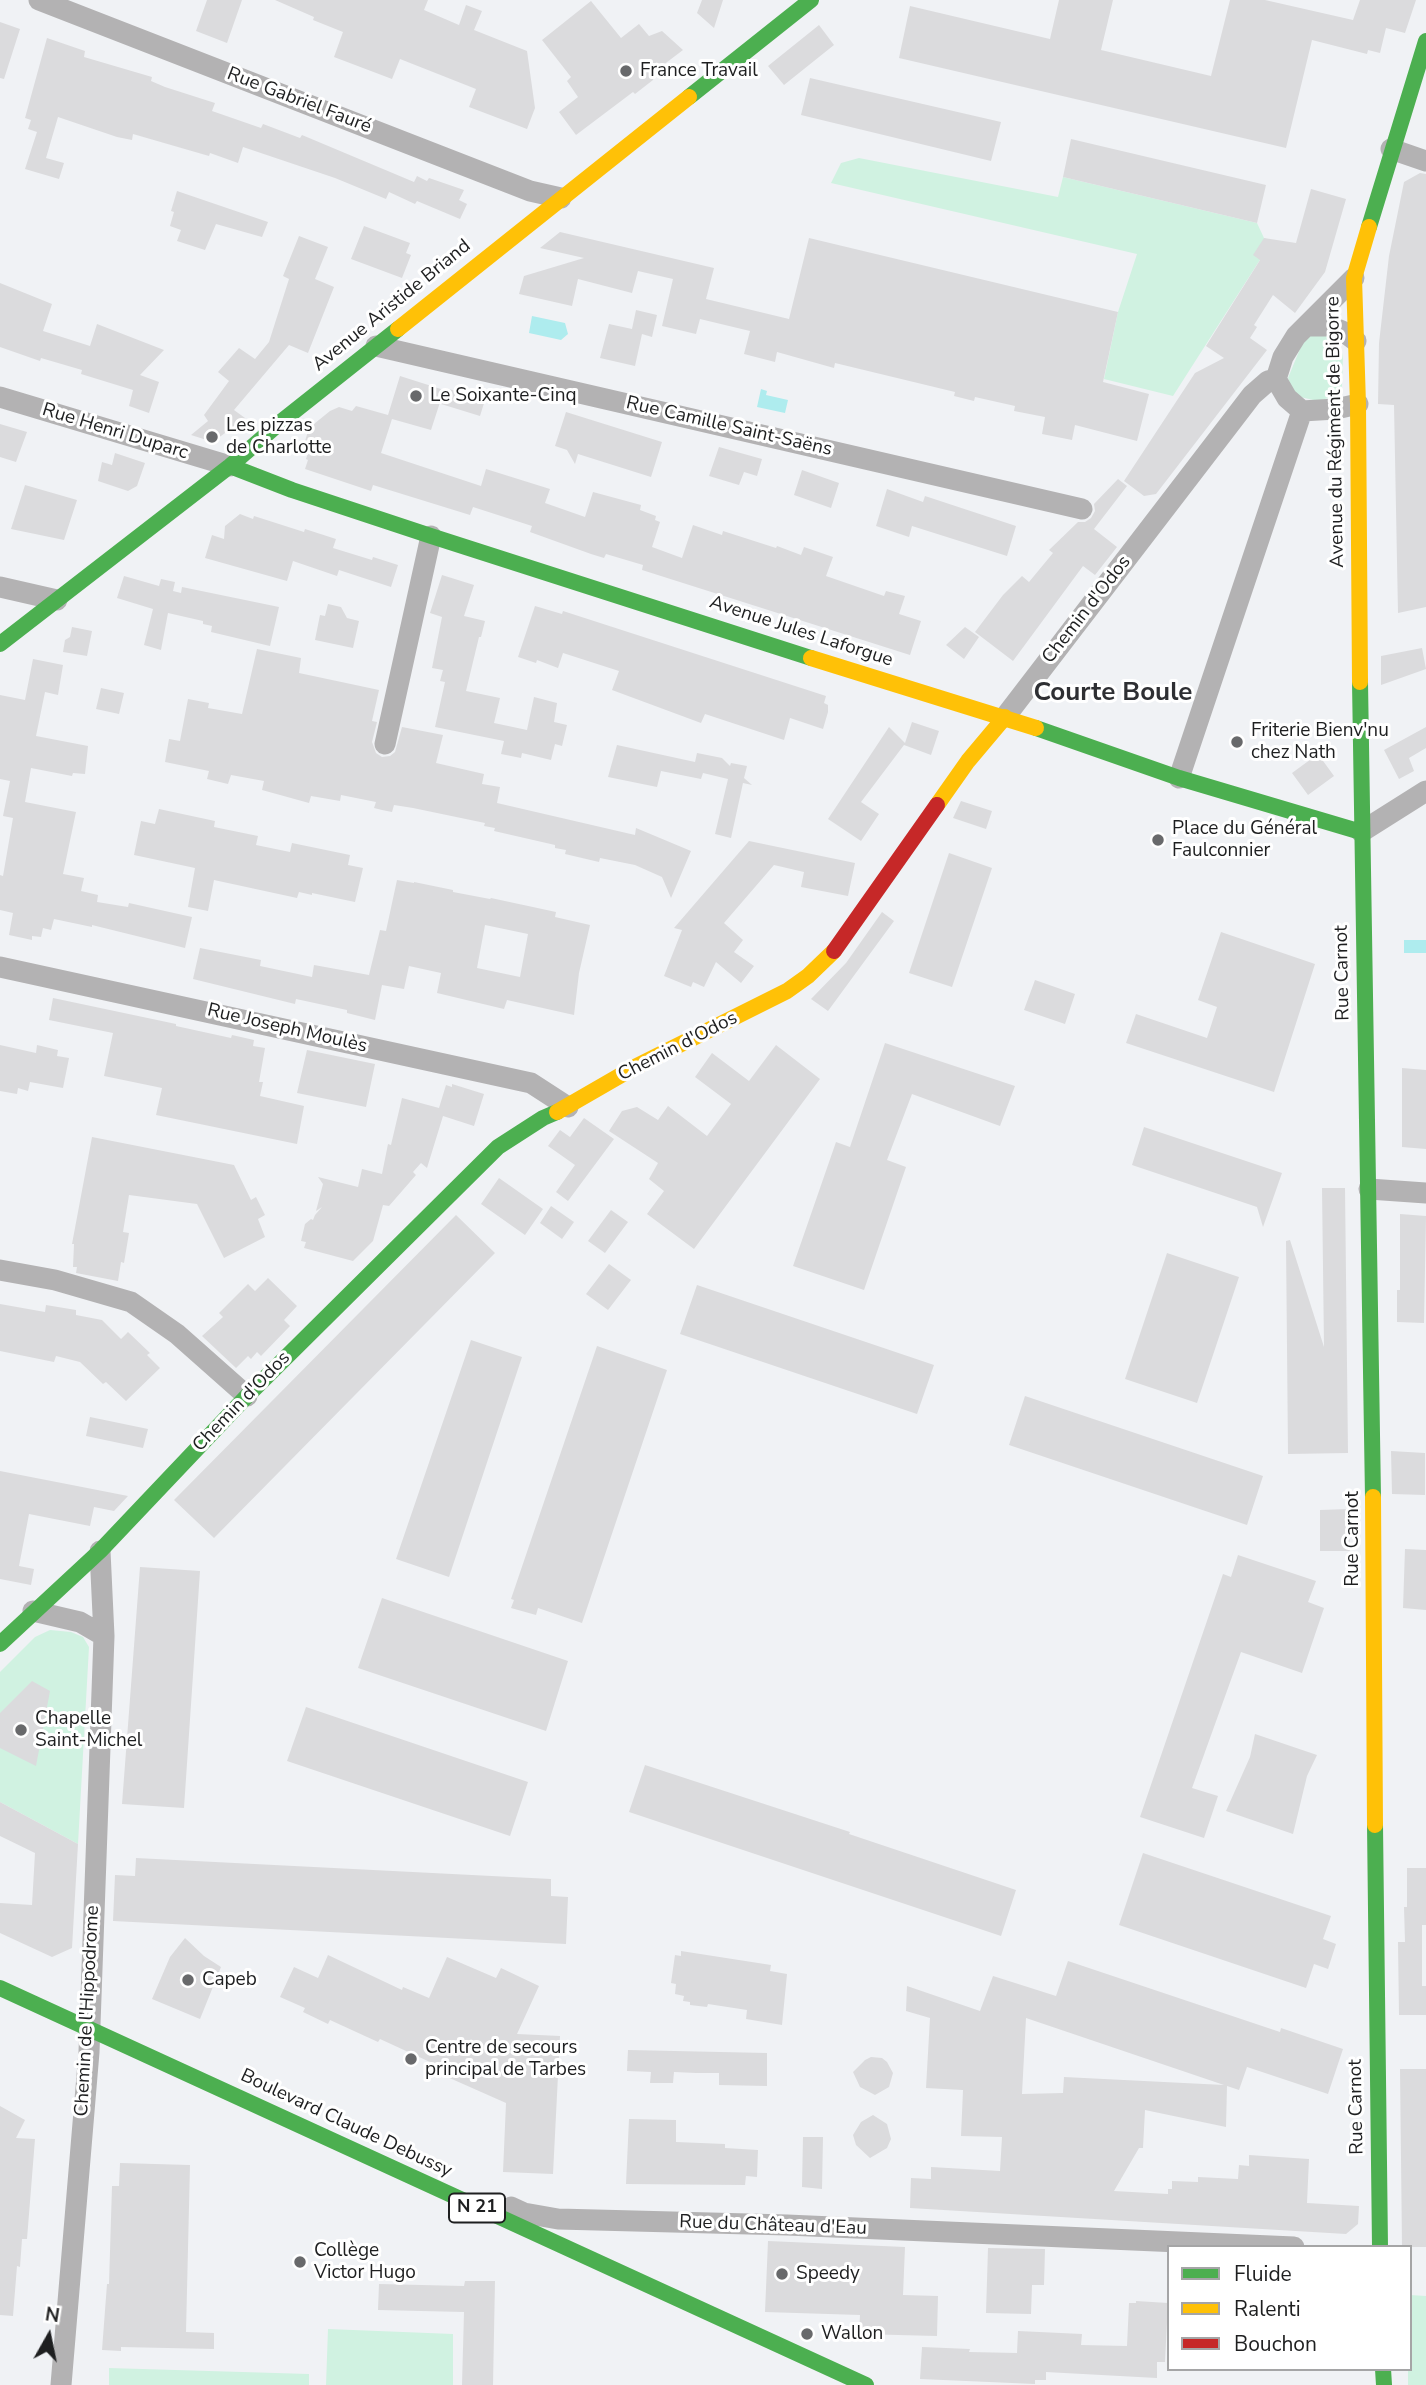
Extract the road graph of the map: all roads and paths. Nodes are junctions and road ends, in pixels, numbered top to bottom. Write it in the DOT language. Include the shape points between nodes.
graph roads {
  1 [pos="39,0"];
  2 [pos="811,0"];
  3 [pos="1426,41"];
  4 [pos="1391,149"];
  5 [pos="1426,161"];
  6 [pos="561,198"];
  7 [pos="1354,278"];
  8 [pos="1309,326"];
  9 [pos="1356,341"];
  10 [pos="376,346"];
  11 [pos="1276,379"];
  12 [pos="0,397"];
  13 [pos="1357,404"];
  14 [pos="1302,411"];
  15 [pos="230,466"];
  16 [pos="1082,509"];
  17 [pos="431,536"];
  18 [pos="0,587"];
  19 [pos="57,600"];
  20 [pos="0,644"];
  21 [pos="1005,717"];
  22 [pos="384,744"];
  23 [pos="1179,778"];
  24 [pos="1426,791"];
  25 [pos="1361,832"];
  26 [pos="0,967"];
  27 [pos="568,1107"];
  28 [pos="1369,1189"];
  29 [pos="1426,1193"];
  30 [pos="0,1270"];
  31 [pos="247,1396"];
  32 [pos="100,1551"];
  33 [pos="33,1611"];
  34 [pos="104,1636"];
  35 [pos="0,1644"];
  36 [pos="0,1988"];
  37 [pos="90,2029"];
  38 [pos="272,2113"];
  39 [pos="1250,2245"];
  40 [pos="1380,2245"];
  41 [pos="61,2385"];
  42 [pos="866,2385"];
  1 -- 6 [label="street, Rue Gabriel Fauré" via="530,191"];
  2 -- 6 [label="main road, Avenue Aristide Briand"];
  3 -- 4 [label="main road, Avenue du Régiment de Bigorre"];
  4 -- 5 [label="street"];
  4 -- 7 [label="main road, Avenue du Régiment de Bigorre"];
  6 -- 10 [label="main road, Avenue Aristide Briand"];
  7 -- 8 [label="street"];
  7 -- 9 [label="main road, Avenue du Régiment de Bigorre"];
  8 -- 9 [label="street" via="1330,326"];
  8 -- 11 [label="street" via="1283,356"];
  9 -- 13 [label="main road, Avenue du Régiment de Bigorre"];
  10 -- 15 [label="main road, Avenue Aristide Briand"];
  10 -- 16 [label="street, Rue Camille Saint-Saëns"];
  11 -- 14 [label="street"];
  11 -- 21 [label="street, Chemin d'Odos" via="1252,395"];
  12 -- 15 [label="street, Rue Henri Duparc"];
  13 -- 14 [label="street"];
  13 -- 25 [label="main road, Avenue du Régiment de Bigorre"];
  14 -- 23 [label="street"];
  15 -- 17 [label="main road, Avenue Jules Laforgue"];
  15 -- 19 [label="main road, Avenue Aristide Briand"];
  17 -- 21 [label="main road, Avenue Jules Laforgue"];
  17 -- 22 [label="street"];
  18 -- 19 [label="street"];
  19 -- 20 [label="main road, Avenue Aristide Briand"];
  21 -- 23 [label="main road, Avenue Jules Laforgue"];
  21 -- 27 [label="main road, Chemin d'Odos" via="968,761 832,953 808,976"];
  23 -- 25 [label="main road, Avenue Jules Laforgue"];
  24 -- 25 [label="street"];
  25 -- 28 [label="main road, Rue Carnot"];
  26 -- 27 [label="street, Rue Joseph Moulès" via="531,1083"];
  27 -- 31 [label="main road, Chemin d'Odos" via="498,1147"];
  28 -- 29 [label="street"];
  28 -- 40 [label="main road, Rue Carnot"];
  30 -- 31 [label="street" via="131,1302 177,1334"];
  31 -- 32 [label="main road, Chemin d'Odos"];
  32 -- 33 [label="main road, Chemin d'Odos"];
  32 -- 34 [label="street, Chemin de l'Hippodrome"];
  33 -- 34 [label="street" via="80,1622"];
  33 -- 35 [label="main road, Chemin d'Odos"];
  34 -- 37 [label="street, Chemin de l'Hippodrome"];
  36 -- 37 [label="main road, Boulevard Claude Debussy / N 21"];
  37 -- 38 [label="main road, Boulevard Claude Debussy / N 21"];
  37 -- 41 [label="street, Chemin de l'Hippodrome"];
  38 -- 39 [label="street, Rue du Château d'Eau" via="328,2122 524,2213 558,2219"];
  38 -- 42 [label="main road, Boulevard Claude Debussy / N 21"];
}
